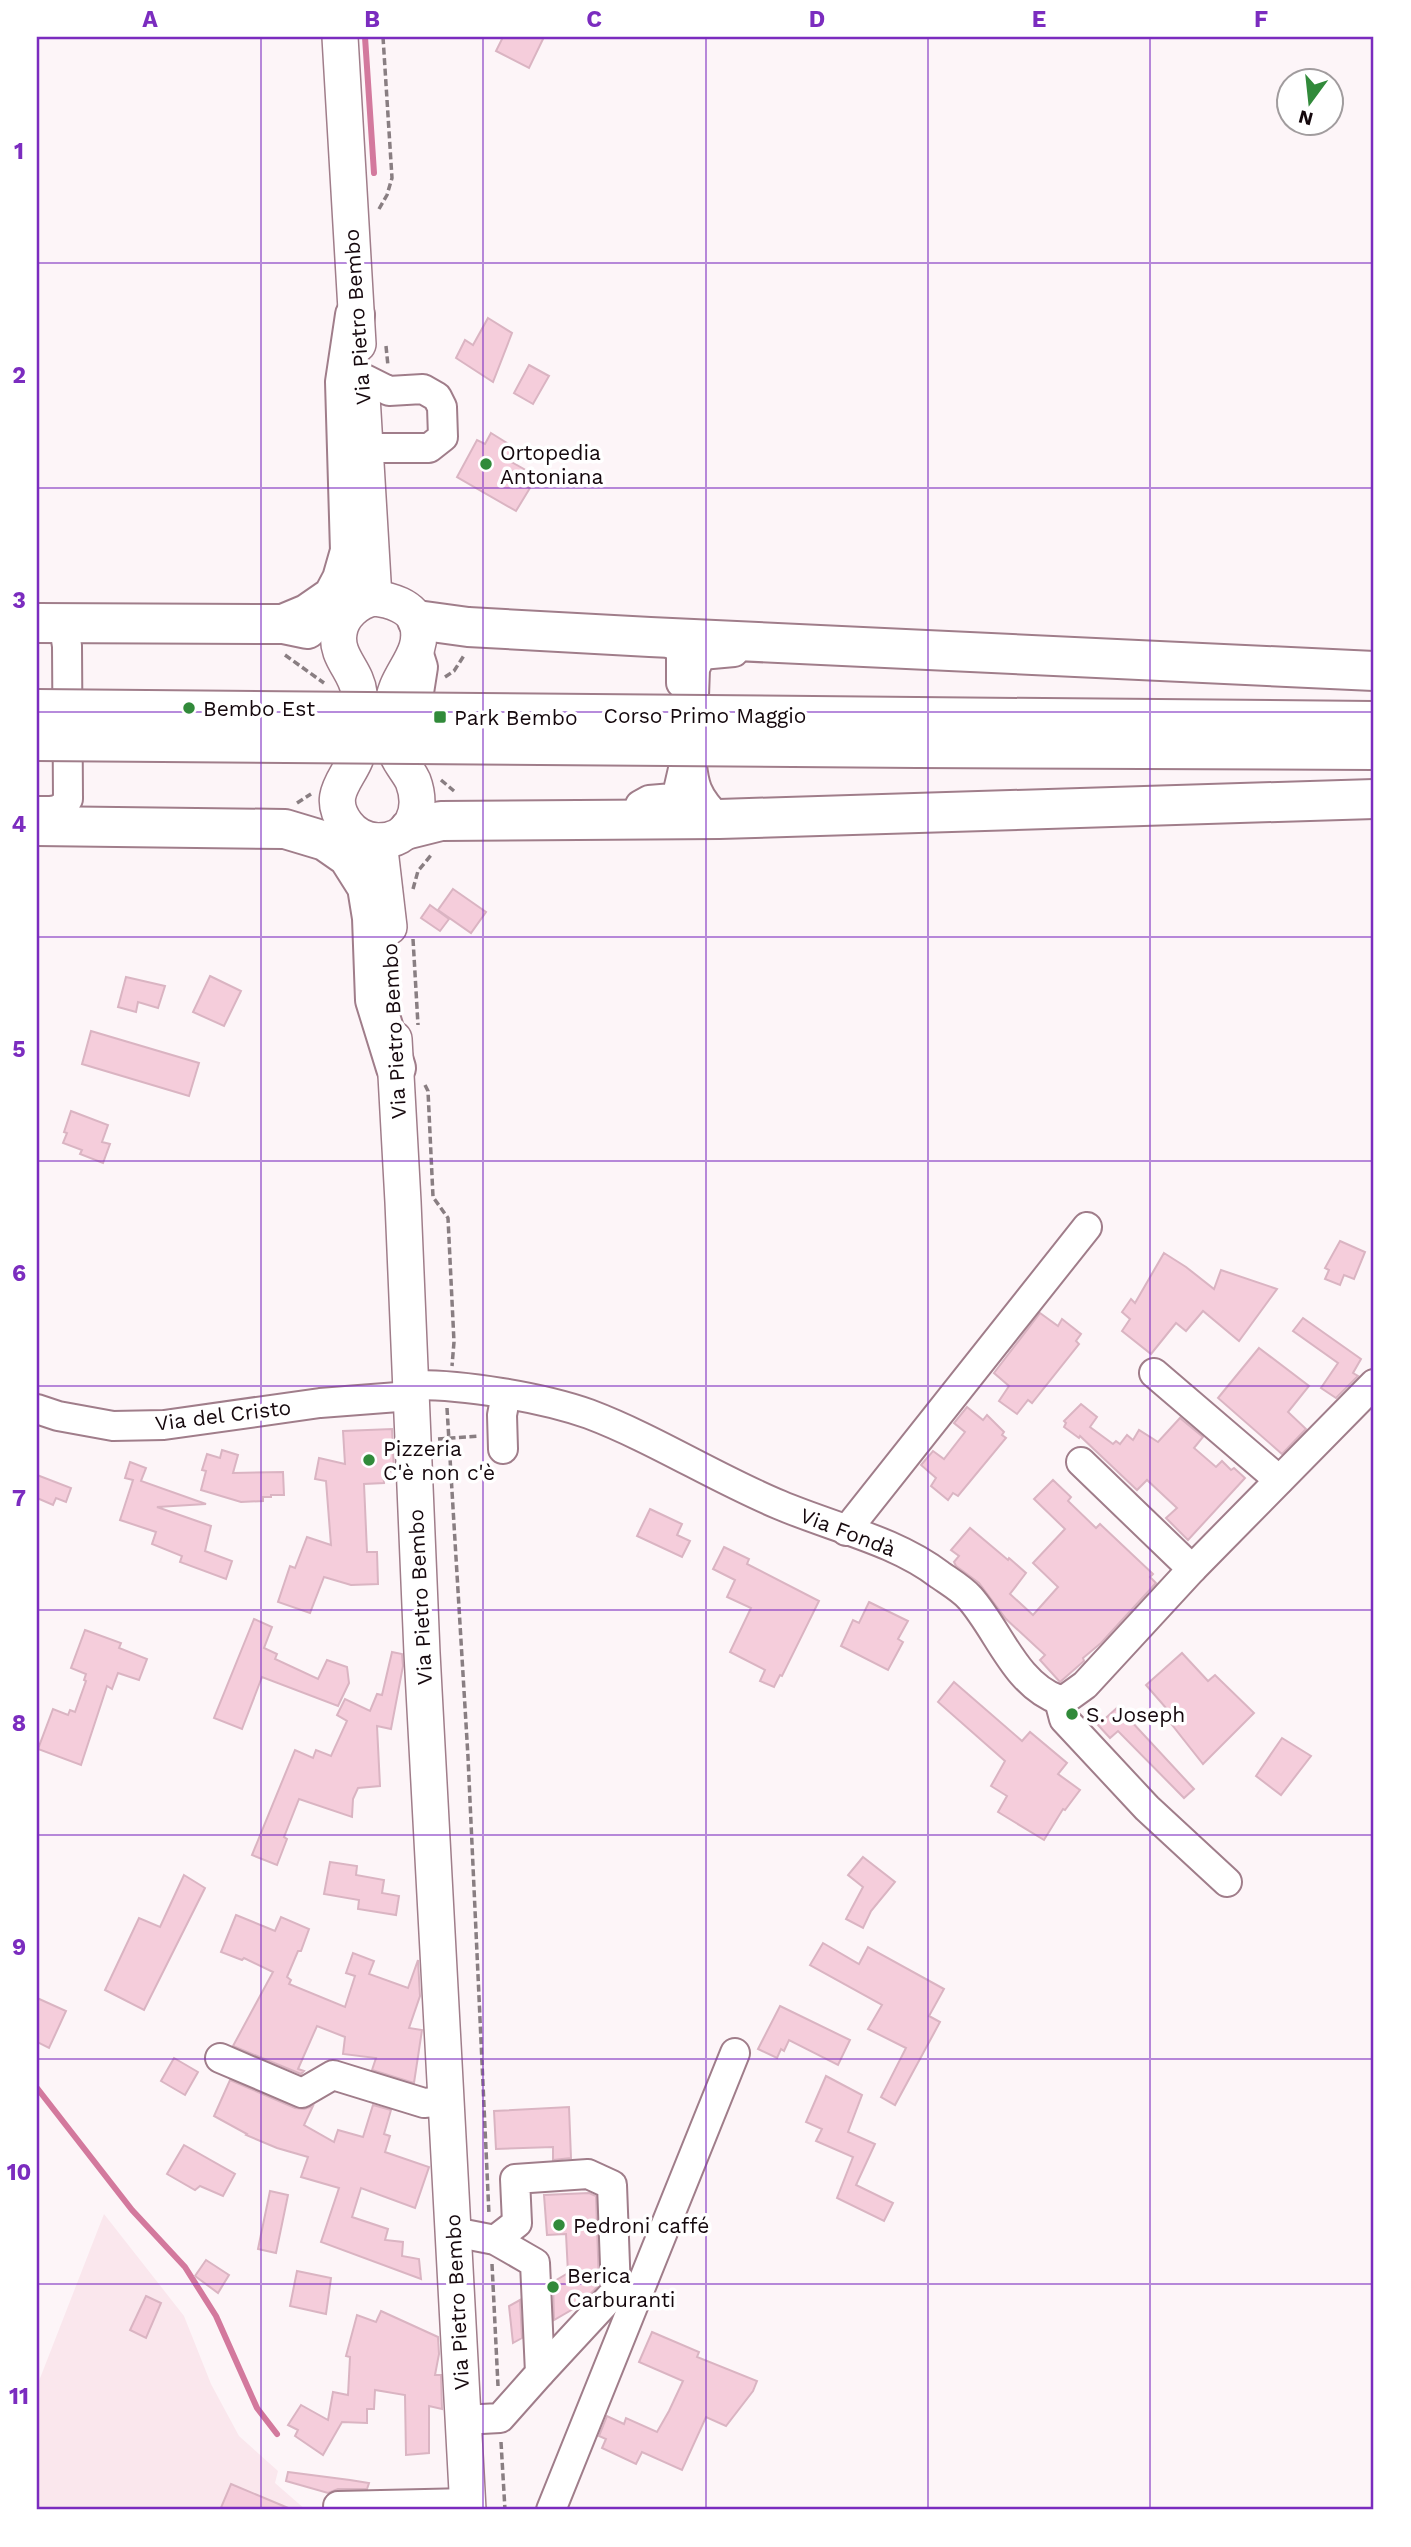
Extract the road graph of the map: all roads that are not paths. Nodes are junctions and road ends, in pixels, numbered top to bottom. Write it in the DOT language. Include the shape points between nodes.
graph roads {
  1 [pos="340,37"];
  2 [pos="370,325"];
  3 [pos="375,384"];
  4 [pos="366,448"];
  5 [pos="360,607"];
  6 [pos="45,623"];
  7 [pos="138,624"];
  8 [pos="283,624"];
  9 [pos="417,636"];
  10 [pos="650,638"];
  11 [pos="755,642"];
  12 [pos="1374,671"];
  13 [pos="694,696"];
  14 [pos="52,704"];
  15 [pos="1374,721"];
  16 [pos="917,732"];
  17 [pos="1374,750"];
  18 [pos="691,753"];
  19 [pos="63,755"];
  20 [pos="1374,799"];
  21 [pos="37,811"];
  22 [pos="719,819"];
  23 [pos="634,821"];
  24 [pos="345,822"];
  25 [pos="37,826"];
  26 [pos="99,827"];
  27 [pos="285,829"];
  28 [pos="394,835"];
  29 [pos="410,1074"];
  30 [pos="1087,1227"];
  31 [pos="1154,1373"];
  32 [pos="1374,1384"];
  33 [pos="411,1391"];
  34 [pos="506,1394"];
  35 [pos="37,1409"];
  36 [pos="503,1450"];
  37 [pos="1081,1462"];
  38 [pos="1279,1480"];
  39 [pos="846,1531"];
  40 [pos="1192,1569"];
  41 [pos="1059,1700"];
  42 [pos="1227,1882"];
  43 [pos="735,2053"];
  44 [pos="220,2058"];
  45 [pos="445,2101"];
  46 [pos="454,2232"];
  47 [pos="493,2240"];
  48 [pos="540,2373"];
  49 [pos="463,2420"];
  50 [pos="468,2506"];
  51 [pos="338,2507"];
  52 [pos="551,2510"];
  1 -- 2 [label="main road, Via Pietro Bembo"];
  2 -- 3 [label="main road, Via Pietro Bembo"];
  2 -- 8 [label="highway" via="345,382 350,551 342,579 332,596"];
  3 -- 4 [label="main road, Via Pietro Bembo"];
  3 -- 4 [label="street" via="423,389 437,397 443,437 429,448"];
  4 -- 5 [label="main road, Via Pietro Bembo"];
  5 -- 8 [label="highway" via="332,625 306,629"];
  5 -- 9 [label="main road" via="400,604"];
  5 -- 24 [label="main road, Via Pietro Bembo" via="339,633 339,648 359,692 359,747 337,798"];
  6 -- 7 [label="highway"];
  6 -- 14 [label="street" via="65,633"];
  7 -- 8 [label="highway"];
  7 -- 14 [label="street" via="119,638 84,642 81,667 88,675"];
  9 -- 10 [label="highway" via="468,627"];
  9 -- 28 [label="main road, Via Pietro Bembo" via="393,699 394,745 418,795 416,817"];
  10 -- 11 [label="highway"];
  10 -- 13 [label="street" via="681,650 681,683"];
  11 -- 12 [label="highway"];
  11 -- 13 [label="street" via="731,653 701,656 695,669"];
  13 -- 18 [label="street"];
  14 -- 16 [label="highway, Corso Primo Maggio, bridge"];
  14 -- 19 [label="street"];
  15 -- 16 [label="highway, Corso Primo Maggio"];
  16 -- 17 [label="highway, Corso Primo Maggio"];
  16 -- 19 [label="highway, Corso Primo Maggio, bridge"];
  18 -- 22 [label="street" via="695,789"];
  18 -- 23 [label="street" via="677,794 640,805"];
  19 -- 21 [label="street" via="66,804 52,812"];
  19 -- 26 [label="street" via="79,782 80,808"];
  20 -- 22 [label="highway"];
  22 -- 23 [label="highway"];
  23 -- 28 [label="highway" via="441,821"];
  24 -- 27 [label="highway" via="313,820"];
  24 -- 28 [label="main road" via="362,838"];
  25 -- 26 [label="highway"];
  26 -- 27 [label="highway"];
  27 -- 29 [label="highway" via="325,841 348,857 366,887 372,918 375,1000"];
  28 -- 29 [label="main road, Via Pietro Bembo" via="389,933"];
  29 -- 33 [label="main road, Via Pietro Bembo"];
  30 -- 39 [label="street"];
  31 -- 38 [label="street"];
  32 -- 38 [label="street"];
  33 -- 34 [label="street, Via Fondà"];
  33 -- 35 [label="street, Via del Cristo" via="164,1425 113,1426"];
  33 -- 45 [label="main road, Via Pietro Bembo"];
  34 -- 36 [label="street"];
  34 -- 39 [label="street, Via Fondà" via="587,1414 760,1497"];
  37 -- 40 [label="street"];
  38 -- 40 [label="street"];
  39 -- 41 [label="street, Via Fondà" via="904,1553 969,1596 1030,1683"];
  40 -- 41 [label="street" via="1085,1685"];
  41 -- 42 [label="street" via="1064,1719 1147,1808"];
  43 -- 52 [label="street"];
  44 -- 45 [label="street" via="302,2093 333,2075 424,2103"];
  45 -- 46 [label="main road, Via Pietro Bembo"];
  46 -- 47 [label="street"];
  46 -- 49 [label="main road, Via Pietro Bembo"];
  47 -- 48 [label="street" via="535,2263"];
  47 -- 48 [label="street" via="517,2223 515,2179 588,2174 612,2185 616,2291"];
  48 -- 49 [label="street" via="500,2418"];
  49 -- 50 [label="main road, Via Pietro Bembo"];
  50 -- 51 [label="street, Via Pietro Bembo"];
}
